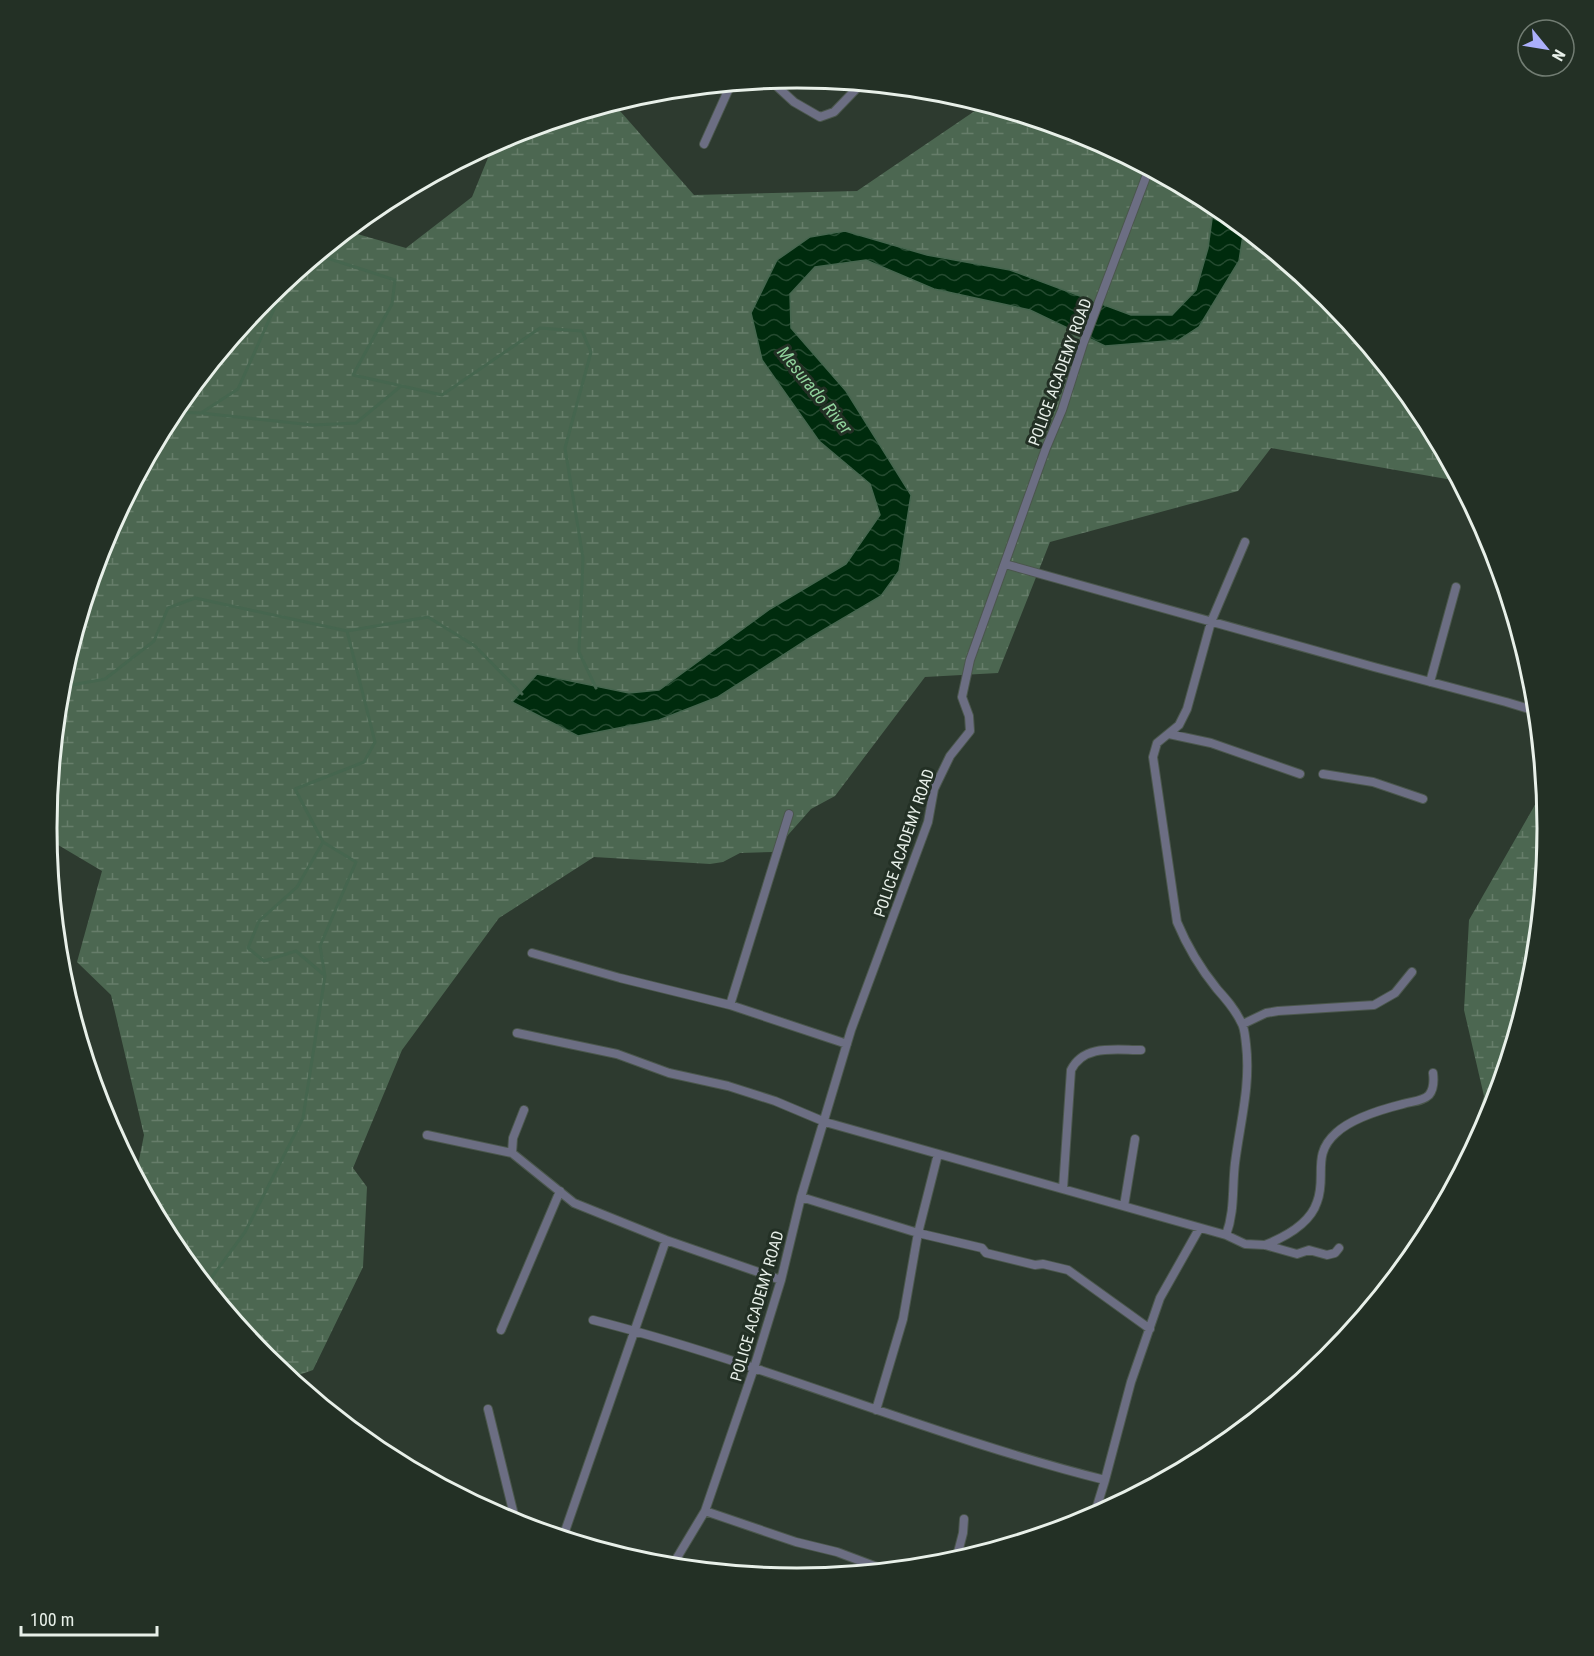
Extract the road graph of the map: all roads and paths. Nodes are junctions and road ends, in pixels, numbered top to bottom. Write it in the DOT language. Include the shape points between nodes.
graph roads {
  1 [pos="780,89"];
  2 [pos="854,91"];
  3 [pos="728,92"];
  4 [pos="704,144"];
  5 [pos="1147,176"];
  6 [pos="1245,542"];
  7 [pos="1005,564"];
  8 [pos="1456,587"];
  9 [pos="1211,622"];
  10 [pos="1430,682"];
  11 [pos="1527,709"];
  12 [pos="1169,735"];
  13 [pos="1300,774"];
  14 [pos="1323,774"];
  15 [pos="1423,799"];
  16 [pos="789,814"];
  17 [pos="532,954"];
  18 [pos="1412,972"];
  19 [pos="730,1005"];
  20 [pos="1243,1024"];
  21 [pos="517,1033"];
  22 [pos="847,1044"];
  23 [pos="1141,1050"];
  24 [pos="1433,1073"];
  25 [pos="524,1110"];
  26 [pos="825,1122"];
  27 [pos="427,1135"];
  28 [pos="1135,1138"];
  29 [pos="512,1153"];
  30 [pos="938,1154"];
  31 [pos="1063,1189"];
  32 [pos="560,1191"];
  33 [pos="801,1197"];
  34 [pos="1124,1206"];
  35 [pos="1199,1229"];
  36 [pos="918,1233"];
  37 [pos="1226,1235"];
  38 [pos="666,1240"];
  39 [pos="1265,1245"];
  40 [pos="1339,1248"];
  41 [pos="780,1280"];
  42 [pos="593,1320"];
  43 [pos="1150,1329"];
  44 [pos="501,1330"];
  45 [pos="634,1330"];
  46 [pos="754,1368"];
  47 [pos="488,1409"];
  48 [pos="876,1410"];
  49 [pos="1106,1480"];
  50 [pos="1098,1504"];
  51 [pos="705,1511"];
  52 [pos="513,1512"];
  53 [pos="964,1519"];
  54 [pos="565,1531"];
  55 [pos="958,1550"];
  56 [pos="677,1558"];
  57 [pos="869,1564"];
  1 -- 2 [label="street" via="820,117 834,112"];
  3 -- 4 [label="street"];
  5 -- 7 [label="street, POLICE ACADEMY ROAD"];
  6 -- 9 [label="street"];
  7 -- 9 [label="street"];
  7 -- 22 [label="street, POLICE ACADEMY ROAD" via="970,660 962,697 970,731 950,756 934,789 928,822"];
  8 -- 10 [label="street"];
  9 -- 10 [label="street"];
  9 -- 12 [label="street" via="1187,709"];
  10 -- 11 [label="street"];
  12 -- 13 [label="street" via="1211,743"];
  12 -- 20 [label="street" via="1157,743 1153,757 1177,922 1202,969"];
  14 -- 15 [label="street" via="1373,782"];
  16 -- 19 [label="street"];
  17 -- 19 [label="street"];
  18 -- 20 [label="street" via="1395,993 1374,1005 1278,1011"];
  19 -- 22 [label="street"];
  20 -- 37 [label="street" via="1248,1057 1246,1096"];
  21 -- 26 [label="street" via="617,1054 669,1073 728,1086"];
  22 -- 26 [label="street, POLICE ACADEMY ROAD"];
  23 -- 31 [label="street" via="1094,1051 1076,1059 1071,1070"];
  24 -- 39 [label="street" via="1434,1083 1428,1096 1360,1119 1336,1132 1322,1151 1318,1200 1312,1213 1291,1232"];
  25 -- 29 [label="street" via="513,1138"];
  26 -- 30 [label="street"];
  26 -- 33 [label="street, POLICE ACADEMY ROAD"];
  27 -- 29 [label="street"];
  28 -- 34 [label="street"];
  29 -- 32 [label="street"];
  30 -- 31 [label="street"];
  30 -- 36 [label="street"];
  31 -- 34 [label="street"];
  32 -- 38 [label="street" via="574,1203"];
  32 -- 44 [label="street"];
  33 -- 36 [label="street"];
  33 -- 41 [label="street, POLICE ACADEMY ROAD"];
  34 -- 35 [label="street"];
  35 -- 37 [label="street"];
  35 -- 43 [label="street" via="1161,1298"];
  36 -- 43 [label="street" via="982,1248 986,1253 1068,1270"];
  36 -- 48 [label="street" via="903,1319"];
  37 -- 39 [label="street" via="1245,1244"];
  38 -- 41 [label="street"];
  38 -- 45 [label="street"];
  39 -- 40 [label="street" via="1297,1254 1309,1250 1327,1255"];
  41 -- 46 [label="street, POLICE ACADEMY ROAD"];
  42 -- 45 [label="street"];
  43 -- 49 [label="street" via="1131,1382"];
  45 -- 46 [label="street"];
  45 -- 54 [label="street"];
  46 -- 48 [label="street"];
  46 -- 51 [label="street, POLICE ACADEMY ROAD"];
  47 -- 52 [label="street"];
  48 -- 49 [label="street" via="1037,1463"];
  49 -- 50 [label="street"];
  51 -- 56 [label="street, POLICE ACADEMY ROAD"];
  51 -- 57 [label="street"];
  53 -- 55 [label="street"];
}
